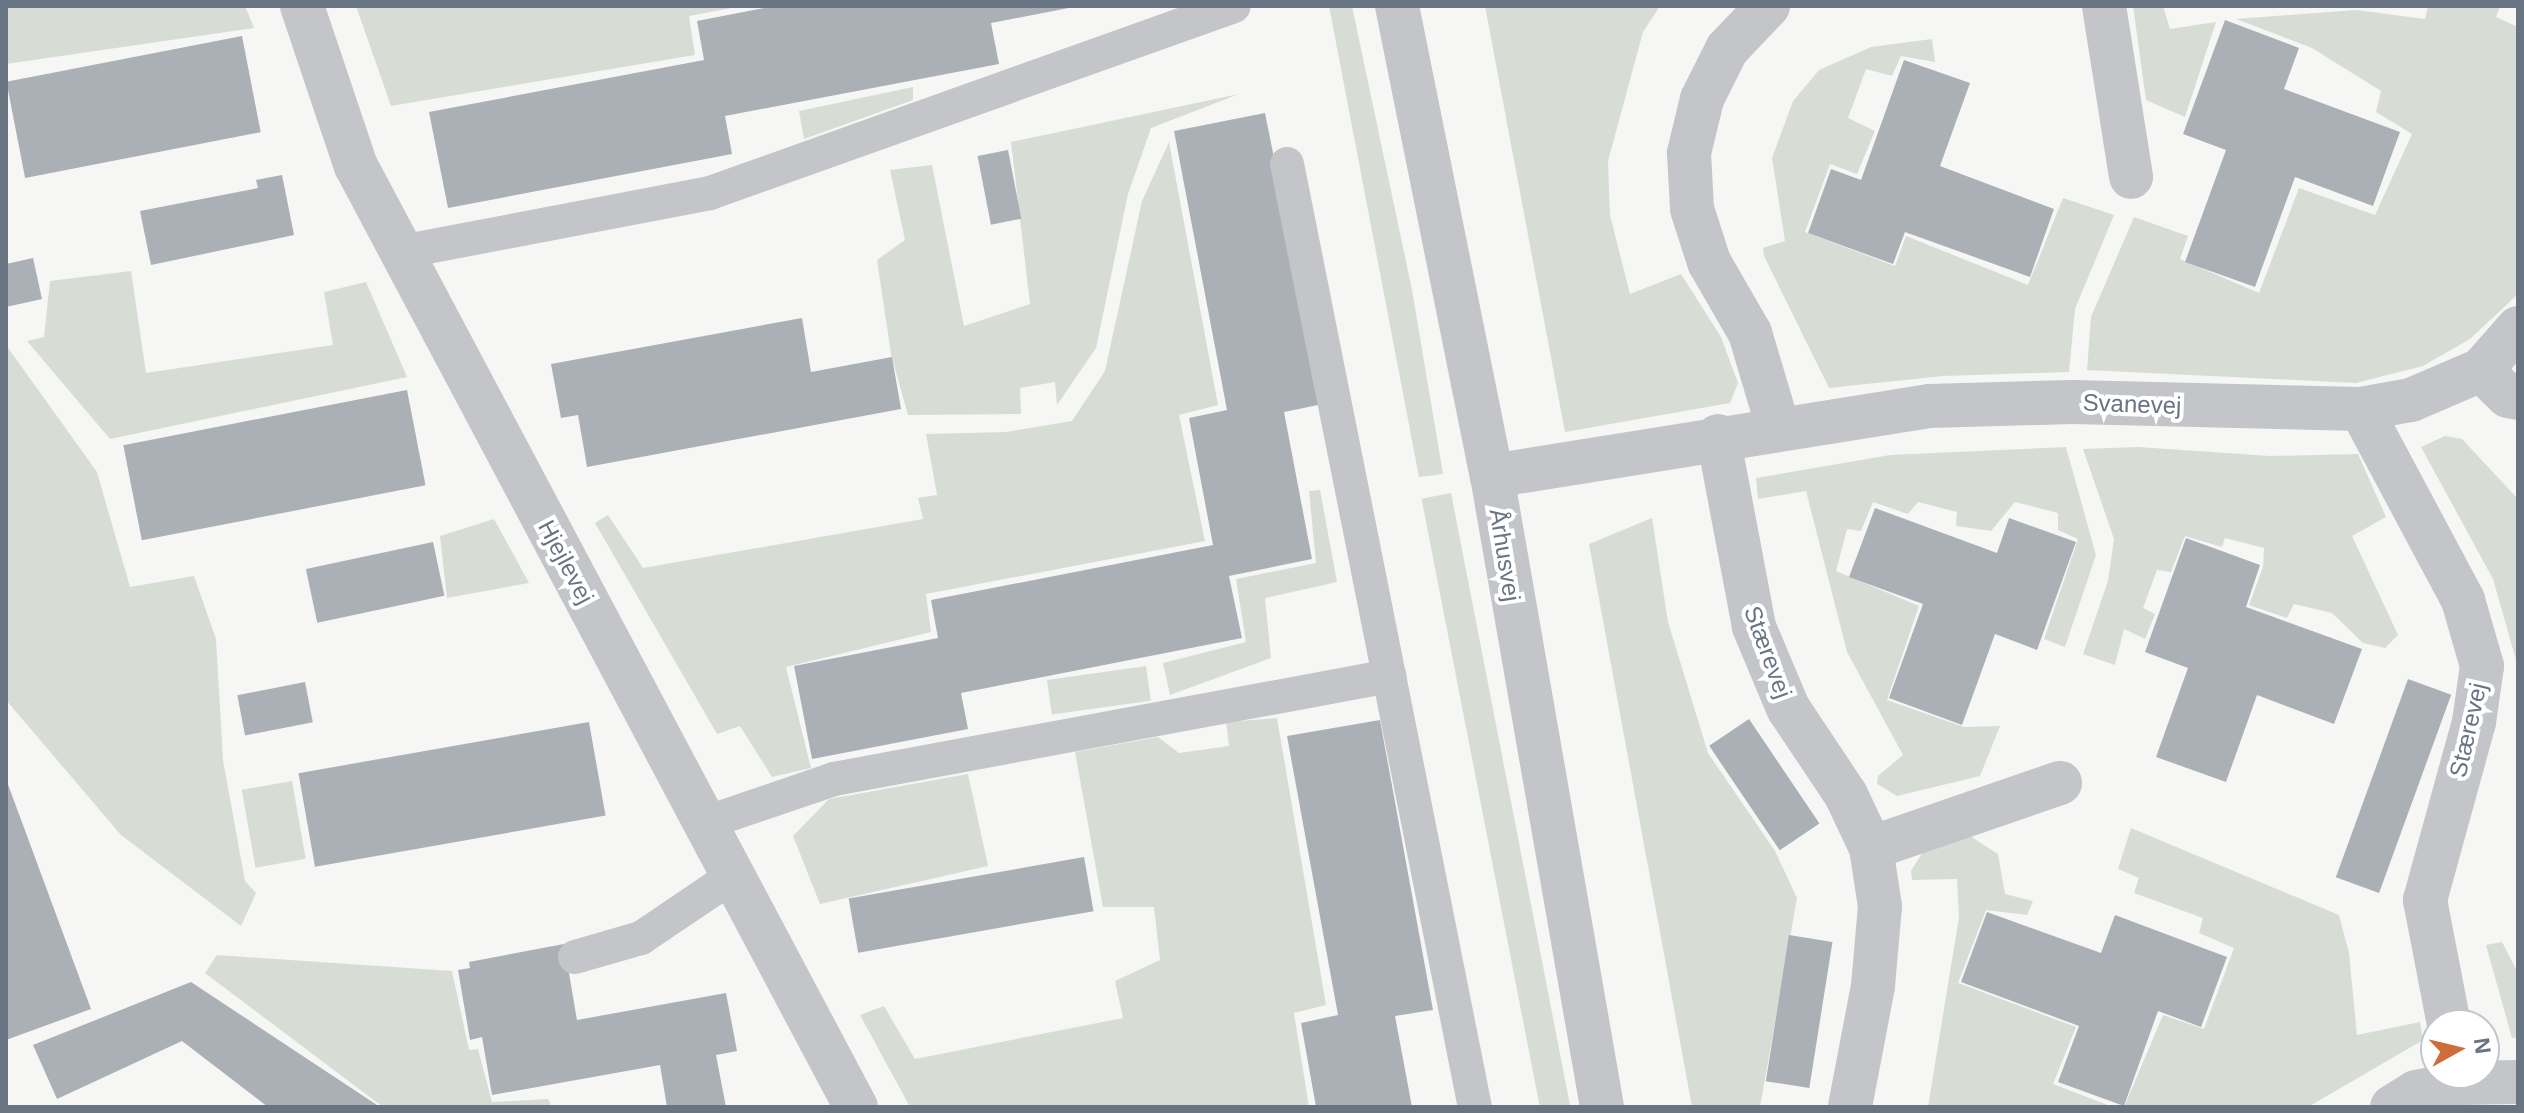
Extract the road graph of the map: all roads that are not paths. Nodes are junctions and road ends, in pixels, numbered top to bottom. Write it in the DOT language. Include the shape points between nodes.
graph roads {
  1 [pos="302,6"];
  2 [pos="1234,6"];
  3 [pos="1397,6"];
  4 [pos="1768,6"];
  5 [pos="2104,6"];
  6 [pos="1287,164"];
  7 [pos="2131,177"];
  8 [pos="401,252"];
  9 [pos="2518,328"];
  10 [pos="2481,370"];
  11 [pos="2518,398"];
  12 [pos="2361,409"];
  13 [pos="1778,427"];
  14 [pos="1718,436"];
  15 [pos="1492,476"];
  16 [pos="1390,676"];
  17 [pos="2060,783"];
  18 [pos="705,823"];
  19 [pos="1871,848"];
  20 [pos="733,876"];
  21 [pos="575,957"];
  22 [pos="2446,1009"];
  23 [pos="2425,1089"];
  24 [pos="856,1107"];
  25 [pos="1475,1107"];
  26 [pos="1602,1107"];
  27 [pos="1850,1107"];
  28 [pos="2392,1107"];
  1 -- 8 [label="street, Hjejlevej" via="356,166"];
  2 -- 8 [label="lane" via="710,193"];
  3 -- 15 [label="street, Århusvej"];
  4 -- 13 [label="street" via="1727,49 1702,99 1689,153 1696,223 1709,262 1754,345"];
  5 -- 7 [label="street"];
  6 -- 16 [label="lane"];
  8 -- 18 [label="street, Hjejlevej"];
  9 -- 10 [label="street, Svanevej"];
  10 -- 11 [label="street" via="2508,396"];
  10 -- 12 [label="street, Svanevej" via="2411,400"];
  12 -- 13 [label="street, Svanevej" via="1929,406"];
  12 -- 22 [label="street, Stærevej" via="2463,600 2482,666 2474,722 2425,900"];
  13 -- 14 [label="street, Svanevej"];
  14 -- 15 [label="street, Svanevej"];
  14 -- 19 [label="street, Stærevej" via="1754,627 1788,708 1846,795"];
  15 -- 26 [label="street, Århusvej"];
  16 -- 18 [label="lane" via="834,779"];
  16 -- 25 [label="lane"];
  17 -- 19 [label="street"];
  18 -- 20 [label="street, Hjejlevej"];
  19 -- 27 [label="street, Stærevej" via="1880,906 1873,986"];
  20 -- 21 [label="lane" via="641,938"];
  20 -- 24 [label="street, Hjejlevej"];
  23 -- 28 [label="street"];
}
